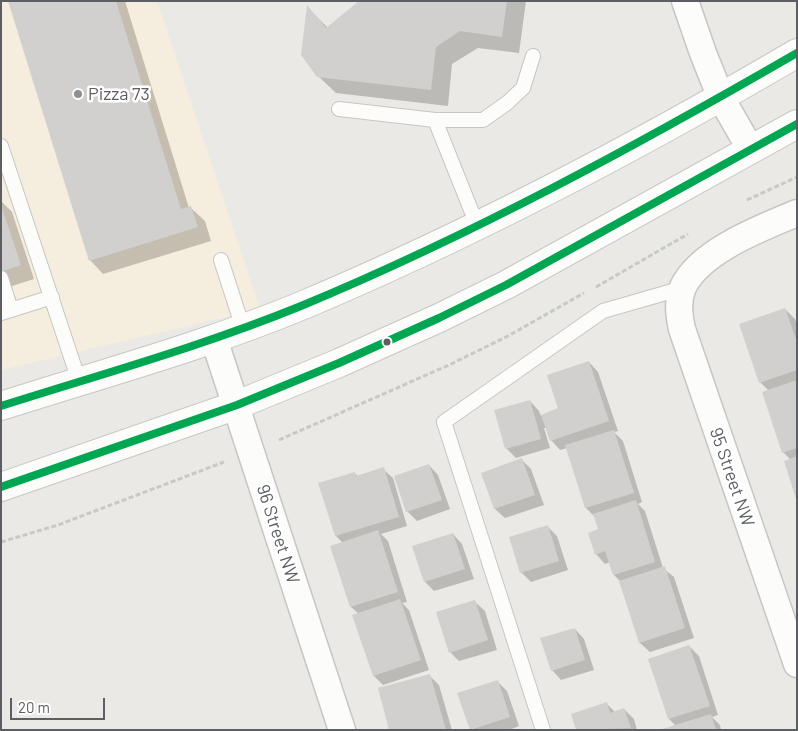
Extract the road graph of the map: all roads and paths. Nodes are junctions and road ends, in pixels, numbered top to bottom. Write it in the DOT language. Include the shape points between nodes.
graph roads {
  1 [pos="685,1"];
  2 [pos="797,53"];
  3 [pos="533,56"];
  4 [pos="721,98"];
  5 [pos="339,109"];
  6 [pos="435,120"];
  7 [pos="797,124"];
  8 [pos="1,146"];
  9 [pos="751,150"];
  10 [pos="797,177"];
  11 [pos="744,202"];
  12 [pos="797,213"];
  13 [pos="477,225"];
  14 [pos="694,231"];
  15 [pos="221,260"];
  16 [pos="1,278"];
  17 [pos="593,288"];
  18 [pos="683,288"];
  19 [pos="584,293"];
  20 [pos="52,297"];
  21 [pos="6,311"];
  22 [pos="243,328"];
  23 [pos="214,339"];
  24 [pos="79,381"];
  25 [pos="237,405"];
  26 [pos="1,406"];
  27 [pos="274,443"];
  28 [pos="218,464"];
  29 [pos="1,487"];
  30 [pos="1,542"];
  31 [pos="797,664"];
  32 [pos="342,730"];
  33 [pos="543,730"];
  1 -- 4 [label="street"];
  2 -- 4 [label="main road"];
  3 -- 6 [label="lane" via="523,88 483,120"];
  4 -- 9 [label="street"];
  4 -- 13 [label="main road"];
  5 -- 6 [label="lane"];
  6 -- 13 [label="lane"];
  7 -- 9 [label="main road"];
  8 -- 20 [label="lane"];
  9 -- 25 [label="main road" via="472,302"];
  10 -- 11 [label="path"];
  12 -- 18 [label="street" via="722,248 704,260"];
  13 -- 22 [label="main road"];
  14 -- 17 [label="path"];
  15 -- 22 [label="lane"];
  16 -- 21 [label="lane"];
  18 -- 31 [label="street, 95 Street NW" via="678,312 682,329"];
  18 -- 33 [label="lane" via="603,311 444,422"];
  19 -- 27 [label="path" via="449,365"];
  20 -- 21 [label="lane"];
  20 -- 24 [label="lane"];
  22 -- 23 [label="main road"];
  23 -- 24 [label="main road"];
  23 -- 25 [label="street, 96 Street NW"];
  24 -- 26 [label="main road"];
  25 -- 29 [label="main road"];
  25 -- 32 [label="street, 96 Street NW"];
  28 -- 30 [label="path" via="58,525"];
}
